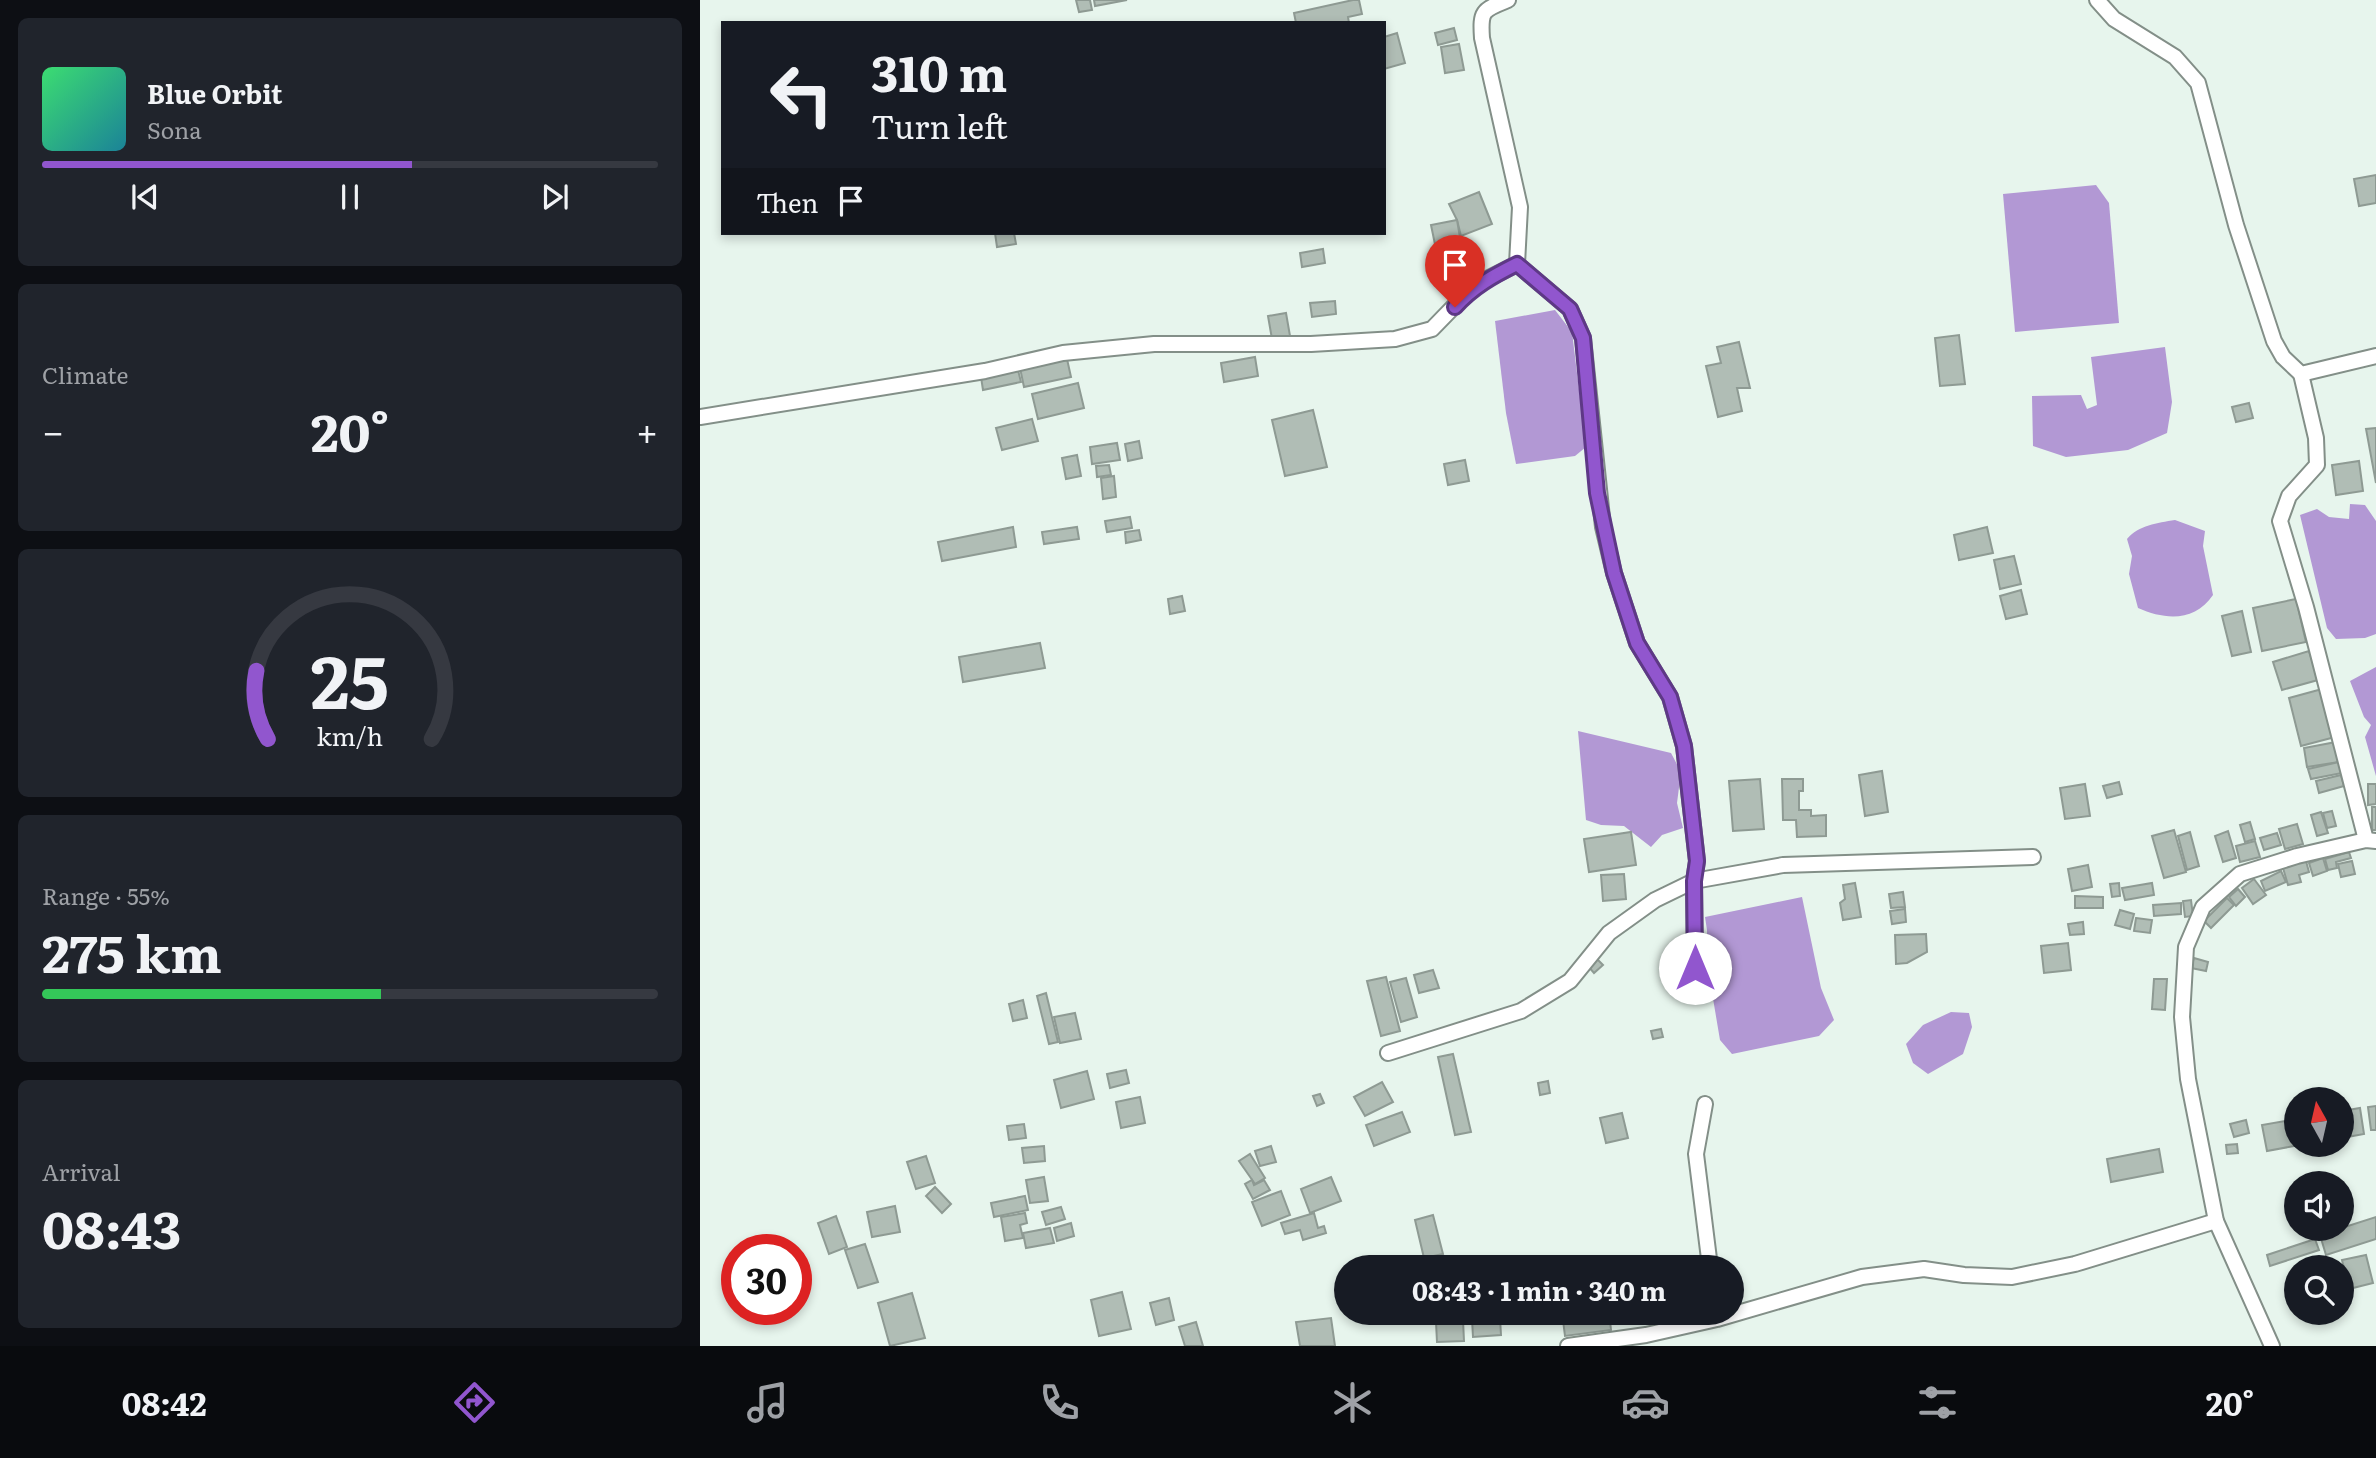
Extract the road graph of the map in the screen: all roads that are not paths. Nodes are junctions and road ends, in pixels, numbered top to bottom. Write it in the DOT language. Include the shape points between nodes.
graph roads {
  1 [pos="1508,0"];
  2 [pos="2097,0"];
  3 [pos="1517,264"];
  4 [pos="2376,356"];
  5 [pos="2301,374"];
  6 [pos="700,417"];
  7 [pos="2371,841"];
  8 [pos="2033,857"];
  9 [pos="1694,881"];
  10 [pos="1695,968"];
  11 [pos="1388,1053"];
  12 [pos="1706,1104"];
  13 [pos="2216,1220"];
  14 [pos="1709,1255"];
  15 [pos="1744,1309"];
  16 [pos="1683,1325"];
  17 [pos="1568,1346"];
  18 [pos="2272,1346"];
  1 -- 3 [label="street" via="1486,9 1480,18 1520,207"];
  2 -- 5 [label="street" via="2114,19 2175,57 2198,83 2236,225 2274,341"];
  3 -- 6 [label="street" via="1467,293 1432,329 1395,339 1154,344 1063,353 985,371"];
  3 -- 9 [label="street" via="1570,309 1583,338 1603,527 1637,643 1670,697 1684,746 1697,861"];
  4 -- 5 [label="street"];
  5 -- 7 [label="street" via="2316,438 2317,465 2289,496 2280,521"];
  7 -- 13 [label="street" via="2297,856 2240,874 2203,907 2186,947 2182,1017 2188,1079"];
  8 -- 9 [label="street" via="1783,865"];
  9 -- 10 [label="street"];
  9 -- 11 [label="street" via="1655,900 1609,933 1570,981 1521,1011"];
  12 -- 14 [label="street" via="1696,1154"];
  13 -- 15 [label="street" via="2075,1264 2012,1277 1924,1269 1861,1277"];
  13 -- 18 [label="street"];
  16 -- 17 [label="street"];
}
